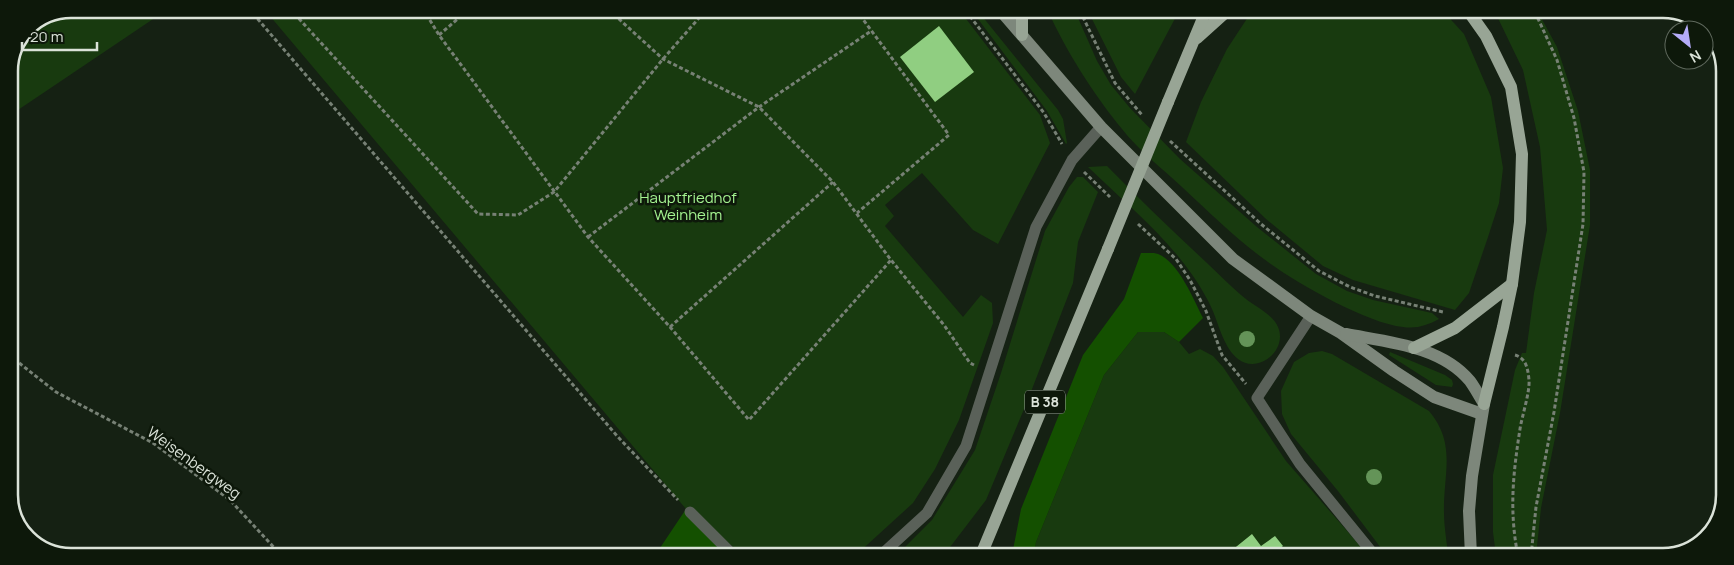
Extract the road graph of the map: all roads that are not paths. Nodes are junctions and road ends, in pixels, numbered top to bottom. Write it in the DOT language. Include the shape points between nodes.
graph roads {
  1 [pos="1007,18"];
  2 [pos="1022,18"];
  3 [pos="1203,18"];
  4 [pos="1219,18"];
  5 [pos="1473,18"];
  6 [pos="1022,35"];
  7 [pos="1193,41"];
  8 [pos="1101,127"];
  9 [pos="1512,284"];
  10 [pos="1311,316"];
  11 [pos="1341,333"];
  12 [pos="1414,348"];
  13 [pos="1483,409"];
  14 [pos="690,512"];
  15 [pos="726,548"];
  16 [pos="889,548"];
  17 [pos="984,548"];
  18 [pos="1368,548"];
  19 [pos="1471,548"];
  1 -- 6 [label="main road"];
  2 -- 6 [label="main road"];
  3 -- 7 [label="main road, B 38"];
  4 -- 7 [label="main road"];
  5 -- 9 [label="main road" via="1486,36 1511,88 1522,154 1520,222"];
  6 -- 8 [label="main road"];
  7 -- 17 [label="main road, B 38, bridge"];
  8 -- 10 [label="main road" via="1233,259"];
  8 -- 16 [label="lane" via="1072,160 1036,227 966,446 927,513"];
  9 -- 12 [label="main road" via="1455,328"];
  9 -- 13 [label="main road"];
  10 -- 11 [label="main road"];
  10 -- 18 [label="lane" via="1257,398 1300,464"];
  11 -- 12 [label="main road"];
  11 -- 13 [label="main road" via="1434,397"];
  12 -- 13 [label="main road" via="1454,366 1470,381"];
  13 -- 19 [label="main road" via="1472,476"];
  14 -- 15 [label="lane"];
}
